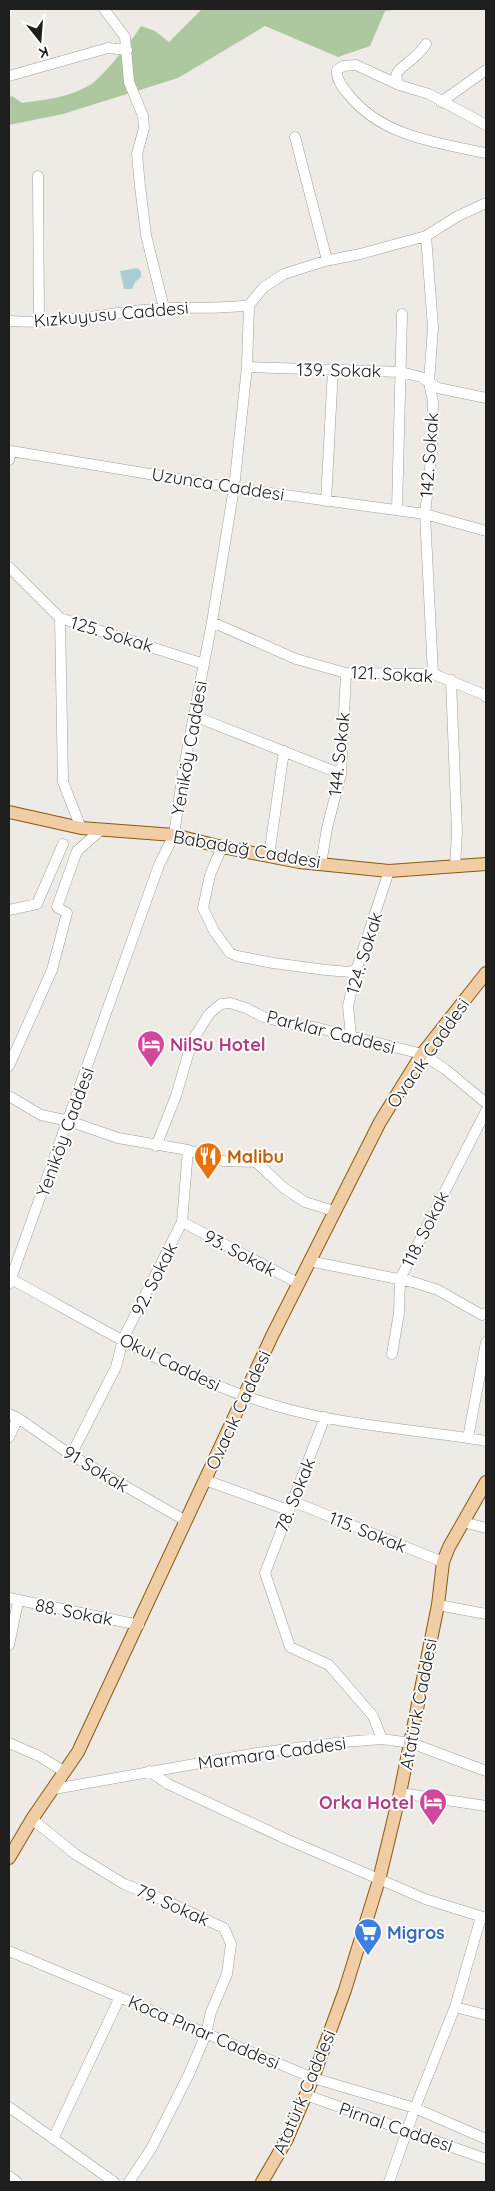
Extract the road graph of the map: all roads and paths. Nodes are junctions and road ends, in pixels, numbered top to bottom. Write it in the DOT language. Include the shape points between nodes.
graph roads {
  1 [pos="104,9"];
  2 [pos="426,44"];
  3 [pos="127,50"];
  4 [pos="486,70"];
  5 [pos="9,76"];
  6 [pos="399,85"];
  7 [pos="441,102"];
  8 [pos="486,125"];
  9 [pos="295,138"];
  10 [pos="486,153"];
  11 [pos="38,176"];
  12 [pos="486,203"];
  13 [pos="426,236"];
  14 [pos="327,260"];
  15 [pos="249,305"];
  16 [pos="164,308"];
  17 [pos="402,314"];
  18 [pos="9,321"];
  19 [pos="39,322"];
  20 [pos="247,367"];
  21 [pos="333,369"];
  22 [pos="401,372"];
  23 [pos="429,382"];
  24 [pos="486,398"];
  25 [pos="10,455"];
  26 [pos="234,488"];
  27 [pos="326,501"];
  28 [pos="397,510"];
  29 [pos="425,514"];
  30 [pos="486,530"];
  31 [pos="9,567"];
  32 [pos="60,618"];
  33 [pos="212,622"];
  34 [pos="204,664"];
  35 [pos="346,673"];
  36 [pos="433,674"];
  37 [pos="451,680"];
  38 [pos="486,697"];
  39 [pos="194,716"];
  40 [pos="284,752"];
  41 [pos="341,774"];
  42 [pos="9,812"];
  43 [pos="81,828"];
  44 [pos="102,829"];
  45 [pos="174,835"];
  46 [pos="62,844"];
  47 [pos="222,847"];
  48 [pos="269,856"];
  49 [pos="321,864"];
  50 [pos="486,864"];
  51 [pos="454,867"];
  52 [pos="389,870"];
  53 [pos="9,910"];
  54 [pos="358,968"];
  55 [pos="486,972"];
  56 [pos="351,1036"];
  57 [pos="422,1054"];
  58 [pos="9,1066"];
  59 [pos="9,1096"];
  60 [pos="486,1103"];
  61 [pos="486,1111"];
  62 [pos="69,1121"];
  63 [pos="156,1146"];
  64 [pos="188,1150"];
  65 [pos="334,1211"];
  66 [pos="182,1222"];
  67 [pos="309,1261"];
  68 [pos="400,1279"];
  69 [pos="10,1282"];
  70 [pos="298,1284"];
  71 [pos="486,1314"];
  72 [pos="123,1340"];
  73 [pos="486,1342"];
  74 [pos="392,1354"];
  75 [pos="244,1396"];
  76 [pos="13,1416"];
  77 [pos="325,1417"];
  78 [pos="9,1437"];
  79 [pos="468,1438"];
  80 [pos="486,1441"];
  81 [pos="71,1456"];
  82 [pos="205,1480"];
  83 [pos="486,1482"];
  84 [pos="291,1506"];
  85 [pos="186,1521"];
  86 [pos="463,1522"];
  87 [pos="486,1528"];
  88 [pos="443,1562"];
  89 [pos="14,1600"];
  90 [pos="438,1605"];
  91 [pos="486,1614"];
  92 [pos="139,1625"];
  93 [pos="9,1645"];
  94 [pos="382,1740"];
  95 [pos="9,1743"];
  96 [pos="411,1743"];
  97 [pos="149,1771"];
  98 [pos="486,1771"];
  99 [pos="65,1772"];
  100 [pos="54,1789"];
  101 [pos="400,1792"];
  102 [pos="486,1806"];
  103 [pos="32,1819"];
  104 [pos="10,1853"];
  105 [pos="379,1880"];
  106 [pos="484,1918"];
  107 [pos="9,1951"];
  108 [pos="120,1997"];
  109 [pos="455,2007"];
  110 [pos="486,2015"];
  111 [pos="206,2034"];
  112 [pos="313,2078"];
  113 [pos="306,2095"];
  114 [pos="9,2107"];
  115 [pos="415,2108"];
  116 [pos="408,2131"];
  117 [pos="53,2139"];
  118 [pos="486,2139"];
  119 [pos="486,2159"];
  120 [pos="9,2176"];
  121 [pos="16,2182"];
  122 [pos="114,2182"];
  123 [pos="129,2182"];
  124 [pos="262,2182"];
  125 [pos="389,2182"];
  1 -- 3 [label="street" via="125,37"];
  2 -- 6 [label="street" via="420,54 398,73"];
  3 -- 5 [label="street" via="108,48"];
  3 -- 16 [label="street" via="129,82 143,116 144,128 138,154 146,235"];
  4 -- 7 [label="street"];
  6 -- 7 [label="street" via="429,94"];
  6 -- 10 [label="street" via="356,65 336,70 336,76 353,101 369,116 394,130"];
  7 -- 8 [label="street"];
  9 -- 14 [label="street"];
  11 -- 19 [label="street"];
  12 -- 13 [label="street"];
  13 -- 14 [label="street"];
  13 -- 23 [label="street, 142. Sokak" via="433,327"];
  14 -- 15 [label="street" via="284,274 264,287"];
  15 -- 16 [label="street, Kızkuyusu Caddesi" via="223,309"];
  15 -- 20 [label="street, Yeniköy Caddesi"];
  16 -- 19 [label="street, Kızkuyusu Caddesi"];
  17 -- 22 [label="street"];
  18 -- 19 [label="street, Kızkuyusu Caddesi"];
  20 -- 21 [label="street, 139. Sokak"];
  20 -- 26 [label="street, Yeniköy Caddesi"];
  21 -- 22 [label="street, 139. Sokak"];
  21 -- 27 [label="street"];
  22 -- 23 [label="street, 139. Sokak"];
  22 -- 28 [label="street"];
  23 -- 24 [label="street, 139. Sokak" via="438,388"];
  23 -- 29 [label="street, 142. Sokak" via="433,402 432,451"];
  25 -- 26 [label="street, Uzunca Caddesi"];
  26 -- 27 [label="street, Uzunca Caddesi"];
  26 -- 33 [label="street, Yeniköy Caddesi"];
  27 -- 28 [label="street, Uzunca Caddesi"];
  28 -- 29 [label="street, Uzunca Caddesi"];
  29 -- 30 [label="street, Uzunca Caddesi"];
  29 -- 36 [label="street, 142. Sokak"];
  31 -- 32 [label="street, 125. Sokak"];
  32 -- 34 [label="street, 125. Sokak"];
  32 -- 43 [label="street" via="63,782"];
  33 -- 34 [label="street, Yeniköy Caddesi"];
  33 -- 35 [label="street, 121. Sokak" via="296,659"];
  34 -- 39 [label="street, Yeniköy Caddesi"];
  35 -- 36 [label="street, 121. Sokak"];
  35 -- 41 [label="street, 144. Sokak"];
  36 -- 37 [label="street, 121. Sokak"];
  37 -- 38 [label="street, 121. Sokak"];
  37 -- 51 [label="street" via="457,832"];
  39 -- 40 [label="street"];
  39 -- 45 [label="street, Yeniköy Caddesi"];
  40 -- 41 [label="street"];
  40 -- 48 [label="street"];
  41 -- 49 [label="street, 144. Sokak"];
  42 -- 43 [label="main road, Babadağ Caddesi"];
  43 -- 44 [label="main road, Babadağ Caddesi"];
  44 -- 45 [label="main road, Babadağ Caddesi"];
  44 -- 58 [label="street" via="77,851 57,907 68,913 52,970"];
  45 -- 47 [label="main road, Babadağ Caddesi"];
  45 -- 62 [label="street, Yeniköy Caddesi" via="159,866"];
  46 -- 53 [label="street" via="37,904"];
  47 -- 48 [label="main road, Babadağ Caddesi"];
  47 -- 54 [label="street" via="210,875 203,908 230,953 273,963 334,971 350,972"];
  48 -- 49 [label="main road, Babadağ Caddesi"];
  49 -- 52 [label="main road, Babadağ Caddesi"];
  50 -- 51 [label="main road, Babadağ Caddesi"];
  51 -- 52 [label="main road, Babadağ Caddesi"];
  52 -- 54 [label="street, 124. Sokak"];
  54 -- 56 [label="street, 124. Sokak" via="348,1006"];
  55 -- 57 [label="main road, Ovacık Caddesi"];
  56 -- 57 [label="street, Parklar Caddesi"];
  56 -- 63 [label="street, Parklar Caddesi" via="287,1024 230,1003 221,1004 209,1014 192,1041 176,1096"];
  57 -- 60 [label="street, Parklar Caddesi"];
  57 -- 65 [label="main road, Ovacık Caddesi" via="380,1122"];
  59 -- 62 [label="street" via="41,1115"];
  61 -- 68 [label="street, 118. Sokak"];
  62 -- 63 [label="street" via="118,1138"];
  62 -- 69 [label="street, Yeniköy Caddesi"];
  63 -- 64 [label="street"];
  64 -- 65 [label="street" via="223,1161 256,1162 305,1202"];
  64 -- 66 [label="street, 92. Sokak"];
  65 -- 67 [label="main road, Ovacık Caddesi"];
  66 -- 70 [label="street, 93. Sokak"];
  66 -- 72 [label="street, 92. Sokak"];
  67 -- 68 [label="street"];
  67 -- 70 [label="main road, Ovacık Caddesi"];
  68 -- 71 [label="street" via="438,1290 482,1315"];
  68 -- 74 [label="street, 118. Sokak" via="399,1313"];
  69 -- 72 [label="street, Okul Caddesi"];
  70 -- 75 [label="main road, Ovacık Caddesi"];
  72 -- 75 [label="street, Okul Caddesi" via="204,1381"];
  72 -- 81 [label="street, 92. Sokak" via="116,1367"];
  73 -- 79 [label="street"];
  75 -- 77 [label="street, Okul Caddesi"];
  75 -- 82 [label="main road, Ovacık Caddesi"];
  76 -- 78 [label="street"];
  76 -- 81 [label="street, 91 Sokak"];
  77 -- 79 [label="street, Okul Caddesi"];
  77 -- 84 [label="street, 78. Sokak"];
  79 -- 80 [label="street, Okul Caddesi"];
  81 -- 85 [label="street, 91 Sokak"];
  82 -- 84 [label="street, 115. Sokak"];
  82 -- 85 [label="main road, Ovacık Caddesi"];
  83 -- 86 [label="main road, Atatürk Caddesi"];
  84 -- 88 [label="street, 115. Sokak"];
  84 -- 94 [label="street, 78. Sokak" via="264,1573 290,1647 329,1665 373,1716"];
  85 -- 92 [label="main road, Ovacık Caddesi"];
  86 -- 87 [label="street"];
  86 -- 88 [label="main road, Atatürk Caddesi"];
  88 -- 90 [label="main road, Atatürk Caddesi"];
  89 -- 92 [label="street, 88. Sokak"];
  89 -- 93 [label="street"];
  90 -- 91 [label="street"];
  90 -- 96 [label="main road, Atatürk Caddesi"];
  92 -- 99 [label="main road, Ovacık Caddesi" via="78,1752"];
  94 -- 96 [label="street, Marmara Caddesi"];
  94 -- 97 [label="street, Marmara Caddesi" via="257,1753"];
  95 -- 99 [label="street"];
  96 -- 98 [label="street, Marmara Caddesi"];
  96 -- 101 [label="main road, Atatürk Caddesi"];
  97 -- 100 [label="street, Marmara Caddesi"];
  97 -- 105 [label="street" via="168,1784"];
  99 -- 100 [label="main road, Ovacık Caddesi"];
  100 -- 103 [label="main road, Ovacık Caddesi"];
  101 -- 102 [label="street"];
  101 -- 105 [label="main road, Atatürk Caddesi"];
  103 -- 104 [label="main road, Ovacık Caddesi"];
  103 -- 111 [label="street, 79. Sokak" via="75,1854 124,1884 224,1928 232,1944 228,1974 211,2012"];
  105 -- 106 [label="street"];
  105 -- 112 [label="main road, Atatürk Caddesi" via="345,1990"];
  106 -- 109 [label="street"];
  107 -- 108 [label="street, Koca Pınar Caddesi"];
  108 -- 111 [label="street, Koca Pınar Caddesi"];
  108 -- 117 [label="street"];
  109 -- 110 [label="street"];
  109 -- 115 [label="street"];
  111 -- 112 [label="street, Koca Pınar Caddesi"];
  111 -- 123 [label="street, 79. Sokak" via="151,2149"];
  112 -- 113 [label="main road, Atatürk Caddesi"];
  112 -- 115 [label="street, Koca Pınar Caddesi"];
  113 -- 116 [label="street, Pirnal Caddesi"];
  113 -- 124 [label="main road, Atatürk Caddesi" via="287,2139"];
  114 -- 117 [label="street"];
  115 -- 116 [label="street"];
  115 -- 118 [label="street, Koca Pınar Caddesi"];
  116 -- 119 [label="street, Pirnal Caddesi"];
  116 -- 125 [label="street"];
  117 -- 122 [label="street"];
  120 -- 121 [label="street"];
}
